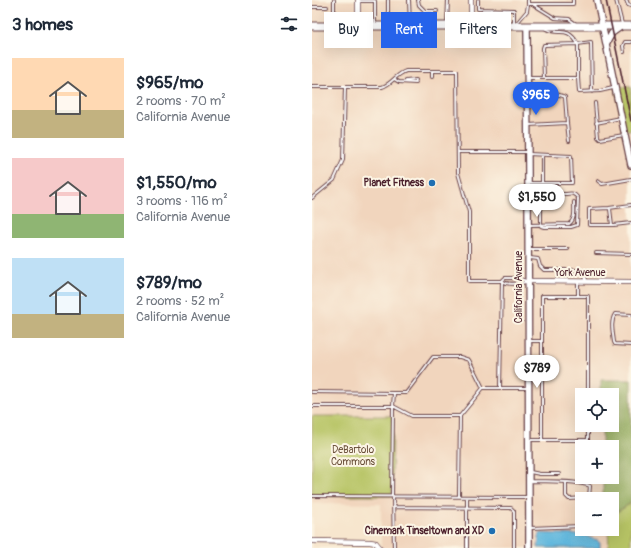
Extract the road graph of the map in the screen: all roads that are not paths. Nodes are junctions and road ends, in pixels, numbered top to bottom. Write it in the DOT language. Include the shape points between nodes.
graph roads {
  1 [pos="334,0"];
  2 [pos="358,0"];
  3 [pos="388,0"];
  4 [pos="409,0"];
  5 [pos="418,0"];
  6 [pos="448,0"];
  7 [pos="471,0"];
  8 [pos="478,0"];
  9 [pos="528,0"];
  10 [pos="573,0"];
  11 [pos="597,0"];
  12 [pos="616,0"];
  13 [pos="626,0"];
  14 [pos="528,4"];
  15 [pos="534,4"];
  16 [pos="631,6"];
  17 [pos="312,7"];
  18 [pos="327,7"];
  19 [pos="471,10"];
  20 [pos="478,10"];
  21 [pos="491,10"];
  22 [pos="502,10"];
  23 [pos="426,11"];
  24 [pos="437,11"];
  25 [pos="334,12"];
  26 [pos="358,12"];
  27 [pos="388,12"];
  28 [pos="409,12"];
  29 [pos="448,12"];
  30 [pos="312,26"];
  31 [pos="324,26"];
  32 [pos="375,26"];
  33 [pos="381,26"];
  34 [pos="514,26"];
  35 [pos="527,26"];
  36 [pos="543,26"];
  37 [pos="578,26"];
  38 [pos="602,26"];
  39 [pos="622,26"];
  40 [pos="631,26"];
  41 [pos="631,42"];
  42 [pos="578,44"];
  43 [pos="606,44"];
  44 [pos="624,52"];
  45 [pos="432,71"];
  46 [pos="432,77"];
  47 [pos="527,78"];
  48 [pos="544,78"];
  49 [pos="578,78"];
  50 [pos="394,79"];
  51 [pos="416,82"];
  52 [pos="345,87"];
  53 [pos="615,87"];
  54 [pos="312,88"];
  55 [pos="592,92"];
  56 [pos="527,97"];
  57 [pos="595,103"];
  58 [pos="621,118"];
  59 [pos="567,123"];
  60 [pos="596,123"];
  61 [pos="527,125"];
  62 [pos="625,135"];
  63 [pos="569,141"];
  64 [pos="458,152"];
  65 [pos="527,153"];
  66 [pos="542,155"];
  67 [pos="631,165"];
  68 [pos="631,179"];
  69 [pos="598,181"];
  70 [pos="528,183"];
  71 [pos="542,183"];
  72 [pos="528,194"];
  73 [pos="540,194"];
  74 [pos="566,194"];
  75 [pos="569,197"];
  76 [pos="312,198"];
  77 [pos="574,202"];
  78 [pos="631,206"];
  79 [pos="610,208"];
  80 [pos="631,223"];
  81 [pos="528,225"];
  82 [pos="612,225"];
  83 [pos="541,226"];
  84 [pos="528,248"];
  85 [pos="568,249"];
  86 [pos="596,254"];
  87 [pos="631,254"];
  88 [pos="528,258"];
  89 [pos="502,281"];
  90 [pos="528,281"];
  91 [pos="578,282"];
  92 [pos="586,282"];
  93 [pos="631,282"];
  94 [pos="578,296"];
  95 [pos="631,315"];
  96 [pos="528,341"];
  97 [pos="542,341"];
  98 [pos="631,345"];
  99 [pos="483,388"];
  100 [pos="500,388"];
  101 [pos="528,388"];
  102 [pos="588,388"];
  103 [pos="312,392"];
  104 [pos="394,393"];
  105 [pos="312,406"];
  106 [pos="394,406"];
  107 [pos="460,416"];
  108 [pos="588,432"];
  109 [pos="528,440"];
  110 [pos="542,440"];
  111 [pos="529,472"];
  112 [pos="559,474"];
  113 [pos="529,481"];
  114 [pos="566,483"];
  115 [pos="312,496"];
  116 [pos="393,496"];
  117 [pos="459,497"];
  118 [pos="467,497"];
  119 [pos="529,497"];
  120 [pos="393,507"];
  121 [pos="467,508"];
  122 [pos="575,526"];
  123 [pos="529,528"];
  124 [pos="312,541"];
  125 [pos="380,548"];
  126 [pos="394,548"];
  127 [pos="467,548"];
  128 [pos="514,548"];
  129 [pos="528,548"];
  1 -- 25 [label="lane"];
  2 -- 26 [label="street"];
  2 -- 32 [label="lane" via="375,1"];
  3 -- 27 [label="lane"];
  4 -- 28 [label="lane"];
  5 -- 23 [label="lane" via="419,5"];
  6 -- 29 [label="lane"];
  7 -- 19 [label="street"];
  8 -- 20 [label="lane"];
  9 -- 14 [label="lane"];
  10 -- 15 [label="lane" via="573,4"];
  11 -- 38 [label="street"];
  12 -- 39 [label="lane"];
  13 -- 16 [label="lane"];
  14 -- 15 [label="lane"];
  14 -- 34 [label="lane" via="527,11"];
  15 -- 37 [label="lane" via="555,18 569,19"];
  17 -- 18 [label="lane"];
  19 -- 20 [label="lane"];
  20 -- 21 [label="lane"];
  21 -- 22 [label="lane"];
  22 -- 34 [label="lane" via="514,10"];
  23 -- 24 [label="lane"];
  30 -- 31 [label="main road"];
  32 -- 33 [label="main road"];
  34 -- 35 [label="main road"];
  35 -- 36 [label="main road"];
  35 -- 47 [label="street, California Avenue"];
  36 -- 37 [label="main road"];
  36 -- 42 [label="lane" via="548,30 568,33"];
  37 -- 38 [label="main road"];
  38 -- 39 [label="main road"];
  38 -- 43 [label="street"];
  39 -- 40 [label="main road"];
  39 -- 43 [label="street" via="612,33"];
  41 -- 44 [label="lane" via="625,42"];
  42 -- 48 [label="lane" via="544,45"];
  42 -- 49 [label="lane"];
  42 -- 55 [label="lane" via="591,42"];
  43 -- 53 [label="street"];
  45 -- 46 [label="lane"];
  45 -- 50 [label="lane" via="406,71"];
  45 -- 64 [label="lane" via="457,71"];
  47 -- 48 [label="lane"];
  47 -- 56 [label="street, California Avenue"];
  48 -- 49 [label="lane"];
  49 -- 55 [label="lane" via="579,92"];
  50 -- 51 [label="lane" via="399,82"];
  50 -- 52 [label="lane" via="382,87"];
  52 -- 54 [label="lane"];
  52 -- 76 [label="lane" via="343,160 334,180"];
  53 -- 55 [label="lane"];
  53 -- 58 [label="street"];
  56 -- 59 [label="lane" via="565,97"];
  56 -- 61 [label="street, California Avenue"];
  57 -- 60 [label="lane"];
  58 -- 60 [label="lane"];
  58 -- 62 [label="street"];
  59 -- 61 [label="lane"];
  59 -- 63 [label="lane"];
  60 -- 62 [label="lane" via="600,139"];
  61 -- 65 [label="street, California Avenue"];
  62 -- 67 [label="street"];
  64 -- 65 [label="lane"];
  64 -- 89 [label="lane" via="459,180 469,212 469,281"];
  65 -- 66 [label="lane"];
  65 -- 70 [label="street, California Avenue"];
  66 -- 71 [label="lane"];
  66 -- 71 [label="lane" via="571,156 572,183"];
  68 -- 69 [label="lane" via="606,184"];
  70 -- 71 [label="lane"];
  70 -- 72 [label="street, California Avenue"];
  72 -- 73 [label="lane"];
  72 -- 81 [label="street, California Avenue"];
  73 -- 74 [label="lane"];
  73 -- 83 [label="lane"];
  74 -- 75 [label="lane"];
  74 -- 83 [label="lane" via="572,193 578,198 577,225"];
  77 -- 83 [label="lane" via="573,222"];
  78 -- 79 [label="lane"];
  79 -- 82 [label="lane"];
  79 -- 82 [label="lane" via="589,209 589,225"];
  80 -- 82 [label="lane"];
  81 -- 83 [label="lane"];
  81 -- 84 [label="street, California Avenue"];
  84 -- 85 [label="lane"];
  84 -- 88 [label="street, California Avenue"];
  86 -- 87 [label="lane"];
  88 -- 90 [label="street, California Avenue"];
  88 -- 92 [label="lane" via="538,259 544,270 581,270"];
  89 -- 90 [label="lane" via="505,284"];
  89 -- 90 [label="lane" via="505,278 518,278"];
  89 -- 100 [label="lane"];
  90 -- 91 [label="street, York Avenue"];
  90 -- 96 [label="street, California Avenue"];
  91 -- 92 [label="street, York Avenue"];
  91 -- 94 [label="lane"];
  92 -- 93 [label="street, York Avenue"];
  94 -- 97 [label="lane" via="542,296"];
  94 -- 102 [label="lane" via="588,296"];
  95 -- 98 [label="lane" via="615,314 612,324 615,344"];
  96 -- 97 [label="lane"];
  96 -- 101 [label="street, California Avenue"];
  97 -- 110 [label="lane"];
  99 -- 100 [label="lane"];
  99 -- 104 [label="lane" via="469,360 460,357 433,357 406,393"];
  99 -- 107 [label="lane"];
  100 -- 101 [label="lane"];
  101 -- 109 [label="street, California Avenue"];
  103 -- 104 [label="lane"];
  104 -- 106 [label="lane"];
  105 -- 106 [label="lane"];
  106 -- 107 [label="lane" via="412,416"];
  106 -- 116 [label="lane"];
  107 -- 117 [label="lane"];
  108 -- 110 [label="lane" via="588,440"];
  109 -- 110 [label="lane"];
  109 -- 111 [label="street, California Avenue"];
  111 -- 112 [label="lane"];
  111 -- 113 [label="street, California Avenue"];
  113 -- 114 [label="lane"];
  113 -- 119 [label="street, California Avenue"];
  114 -- 114 [label="lane" via="590,486 589,497 569,499 566,496"];
  115 -- 116 [label="lane"];
  116 -- 117 [label="lane"];
  116 -- 120 [label="lane"];
  117 -- 118 [label="lane"];
  118 -- 119 [label="lane"];
  118 -- 121 [label="lane"];
  119 -- 123 [label="street, California Avenue"];
  120 -- 121 [label="lane"];
  120 -- 126 [label="lane"];
  121 -- 127 [label="lane"];
  121 -- 128 [label="lane" via="513,509"];
  122 -- 123 [label="lane"];
  123 -- 129 [label="street, California Avenue"];
  124 -- 125 [label="street" via="368,541 376,543"];
}
